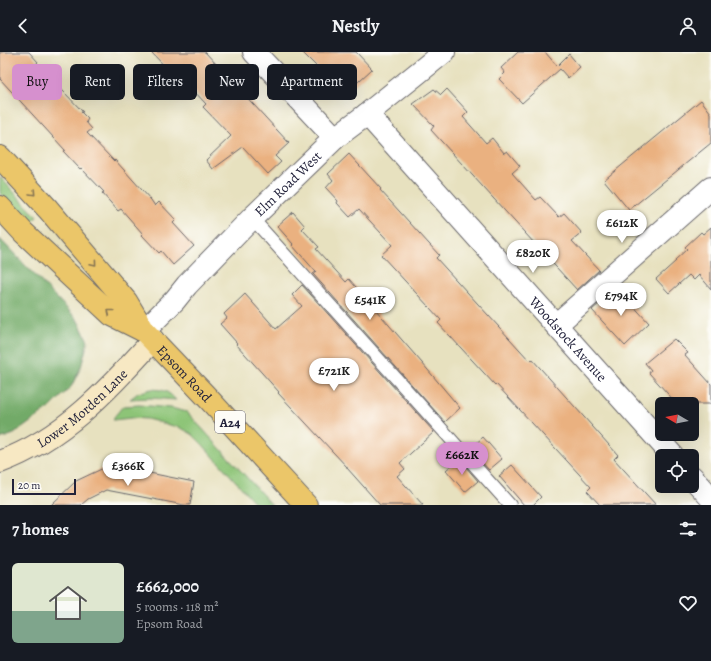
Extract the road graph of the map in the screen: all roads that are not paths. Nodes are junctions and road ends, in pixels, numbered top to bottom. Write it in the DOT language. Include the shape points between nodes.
graph roads {
  1 [pos="254,52"];
  2 [pos="444,52"];
  3 [pos="367,114"];
  4 [pos="335,138"];
  5 [pos="0,157"];
  6 [pos="711,188"];
  7 [pos="0,206"];
  8 [pos="252,218"];
  9 [pos="556,325"];
  10 [pos="149,336"];
  11 [pos="667,449"];
  12 [pos="0,462"];
  13 [pos="699,485"];
  14 [pos="711,498"];
  15 [pos="306,505"];
  16 [pos="510,505"];
  1 -- 4 [label="street"];
  2 -- 3 [label="street, Elm Road West"];
  3 -- 4 [label="street, Elm Road West"];
  3 -- 9 [label="street, Woodstock Avenue"];
  4 -- 8 [label="street, Elm Road West"];
  5 -- 10 [label="highway, Epsom Road / A24, one-way" via="126,301"];
  6 -- 9 [label="street"];
  10 -- 7 [label="highway, Epsom Road / A24, one-way" via="112,315 23,232"];
  8 -- 10 [label="street, Elm Road West" via="187,285"];
  8 -- 16 [label="lane"];
  9 -- 11 [label="street, Woodstock Avenue"];
  10 -- 12 [label="street, Lower Morden Lane" via="111,386 63,427 40,443"];
  10 -- 15 [label="highway, Epsom Road / A24"];
  13 -- 14 [label="street"];
}
